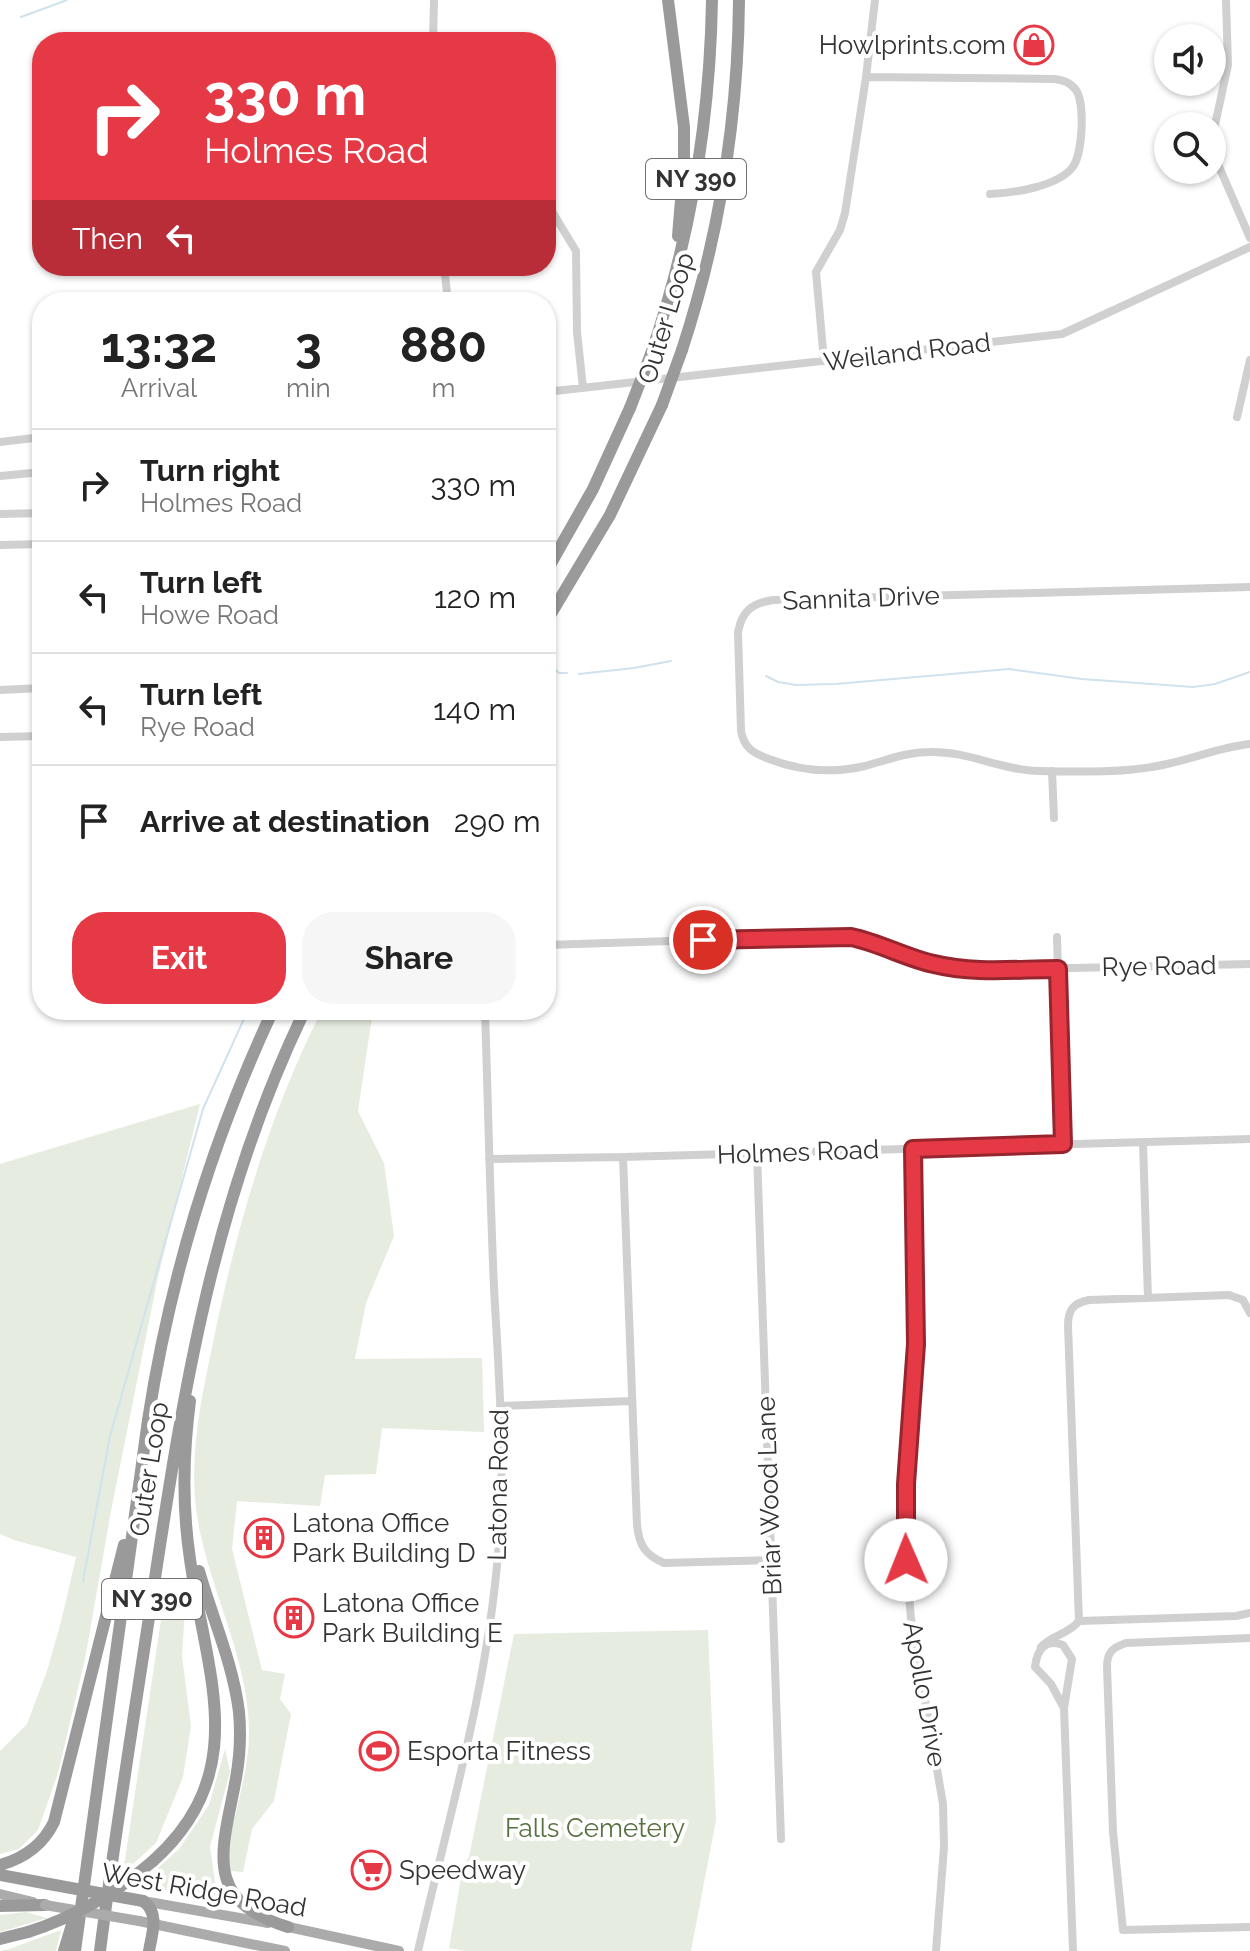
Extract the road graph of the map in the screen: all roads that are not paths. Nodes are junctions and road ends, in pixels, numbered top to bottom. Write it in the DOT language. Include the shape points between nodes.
graph roads {
  1 [pos="434,0"];
  2 [pos="668,0"];
  3 [pos="712,0"];
  4 [pos="739,0"];
  5 [pos="875,0"];
  6 [pos="1226,0"];
  7 [pos="433,32"];
  8 [pos="866,77"];
  9 [pos="990,194"];
  10 [pos="556,218"];
  11 [pos="1250,238"];
  12 [pos="1250,247"];
  13 [pos="675,276"];
  14 [pos="1250,360"];
  15 [pos="824,361"];
  16 [pos="583,388"];
  17 [pos="556,391"];
  18 [pos="1237,417"];
  19 [pos="32,438"];
  20 [pos="0,442"];
  21 [pos="32,473"];
  22 [pos="0,476"];
  23 [pos="32,513"];
  24 [pos="0,514"];
  25 [pos="32,544"];
  26 [pos="0,545"];
  27 [pos="556,554"];
  28 [pos="1250,587"];
  29 [pos="556,605"];
  30 [pos="32,688"];
  31 [pos="0,690"];
  32 [pos="32,736"];
  33 [pos="0,737"];
  34 [pos="1250,744"];
  35 [pos="1052,771"];
  36 [pos="1054,818"];
  37 [pos="1057,937"];
  38 [pos="556,945"];
  39 [pos="1250,964"];
  40 [pos="1058,969"];
  41 [pos="269,1020"];
  42 [pos="301,1020"];
  43 [pos="485,1020"];
  44 [pos="1250,1139"];
  45 [pos="1143,1143"];
  46 [pos="1063,1144"];
  47 [pos="913,1149"];
  48 [pos="757,1154"];
  49 [pos="623,1157"];
  50 [pos="489,1159"];
  51 [pos="204,1295"];
  52 [pos="1148,1298"];
  53 [pos="1250,1313"];
  54 [pos="632,1401"];
  55 [pos="500,1406"];
  56 [pos="142,1463"];
  57 [pos="185,1510"];
  58 [pos="772,1560"];
  59 [pos="1250,1613"];
  60 [pos="1079,1621"];
  61 [pos="1250,1638"];
  62 [pos="1041,1647"];
  63 [pos="1064,1708"];
  64 [pos="781,1839"];
  65 [pos="0,1865"];
  66 [pos="85,1868"];
  67 [pos="0,1875"];
  68 [pos="0,1894"];
  69 [pos="143,1901"];
  70 [pos="45,1905"];
  71 [pos="0,1906"];
  72 [pos="154,1924"];
  73 [pos="288,1927"];
  74 [pos="1250,1927"];
  75 [pos="0,1939"];
  76 [pos="64,1951"];
  77 [pos="75,1951"];
  78 [pos="100,1951"];
  79 [pos="149,1951"];
  80 [pos="285,1951"];
  81 [pos="399,1951"];
  82 [pos="418,1951"];
  83 [pos="936,1951"];
  84 [pos="1073,1951"];
  1 -- 7 [label="street"];
  2 -- 13 [label="highway" via="684,141"];
  3 -- 13 [label="highway, Outer Loop / NY 390" via="703,128"];
  4 -- 29 [label="highway, Outer Loop / NY 390, bridge" via="725,171 682,350 617,501"];
  5 -- 8 [label="street"];
  6 -- 11 [label="street" via="1228,65 1214,155"];
  8 -- 9 [label="street" via="1054,79 1072,85 1080,101 1079,152 1073,167 1019,193"];
  8 -- 15 [label="street" via="845,213 816,272"];
  10 -- 16 [label="street" via="576,251"];
  12 -- 15 [label="street, Weiland Road" via="1062,334"];
  13 -- 27 [label="highway, Outer Loop / NY 390, bridge" via="630,408"];
  14 -- 18 [label="street"];
  15 -- 16 [label="street, Weiland Road"];
  16 -- 17 [label="street, Weiland Road"];
  19 -- 20 [label="street"];
  21 -- 22 [label="street"];
  23 -- 24 [label="street"];
  25 -- 26 [label="street"];
  28 -- 35 [label="street, Sannita Drive" via="773,600 754,604 742,618 741,731 745,745 758,756 801,769 832,771 914,753 950,753 1019,770"];
  30 -- 31 [label="street"];
  32 -- 33 [label="street"];
  34 -- 35 [label="street, Sannita Drive" via="1154,767"];
  35 -- 36 [label="street"];
  37 -- 40 [label="street"];
  38 -- 40 [label="street, Rye Road" via="829,936 869,941 956,969"];
  39 -- 40 [label="street, Rye Road"];
  40 -- 46 [label="street"];
  41 -- 56 [label="highway, Outer Loop / NY 390" via="224,1125 191,1226 161,1344"];
  42 -- 51 [label="highway, Outer Loop / NY 390" via="253,1132"];
  43 -- 50 [label="street, Latona Road"];
  44 -- 45 [label="street, Holmes Road"];
  45 -- 46 [label="street, Holmes Road"];
  45 -- 52 [label="street"];
  46 -- 47 [label="street, Holmes Road"];
  47 -- 48 [label="street, Holmes Road"];
  47 -- 83 [label="street, Apollo Drive" via="916,1344 906,1560 943,1804"];
  48 -- 49 [label="street, Holmes Road"];
  48 -- 58 [label="street, Briar Wood Lane"];
  49 -- 50 [label="street, Holmes Road"];
  49 -- 54 [label="street"];
  50 -- 55 [label="street, Latona Road"];
  51 -- 57 [label="highway" via="185,1443"];
  51 -- 78 [label="highway, Outer Loop / NY 390" via="177,1430"];
  52 -- 53 [label="street" via="1229,1295 1243,1300"];
  52 -- 60 [label="street" via="1081,1302 1068,1318"];
  54 -- 55 [label="street"];
  54 -- 58 [label="street" via="637,1525 646,1553 664,1563"];
  55 -- 82 [label="street, Latona Road" via="500,1516 489,1630"];
  56 -- 65 [label="highway" via="56,1817 34,1849"];
  56 -- 66 [label="highway, Outer Loop / NY 390"];
  57 -- 73 [label="highway" via="239,1720 240,1755 223,1837 223,1868 230,1887 247,1906"];
  57 -- 75 [label="highway, bridge" via="215,1701 216,1738 197,1807 153,1861 96,1902"];
  58 -- 64 [label="street, Briar Wood Lane"];
  59 -- 60 [label="street"];
  60 -- 62 [label="street"];
  61 -- 74 [label="street" via="1126,1643 1107,1656 1113,1832 1123,1930"];
  62 -- 63 [label="street" via="1035,1667"];
  62 -- 63 [label="street" via="1058,1642 1070,1652"];
  63 -- 84 [label="street"];
  66 -- 76 [label="highway"];
  66 -- 77 [label="highway, Outer Loop / NY 390"];
  67 -- 69 [label="highway, West Ridge Road, bridge"];
  68 -- 70 [label="main road, West Ridge Road"];
  69 -- 72 [label="highway" via="152,1910"];
  69 -- 73 [label="main road, West Ridge Road"];
  70 -- 71 [label="highway"];
  70 -- 72 [label="main road, West Ridge Road, bridge"];
  72 -- 79 [label="highway"];
  72 -- 80 [label="main road, West Ridge Road"];
  73 -- 81 [label="main road, West Ridge Road"];
}
